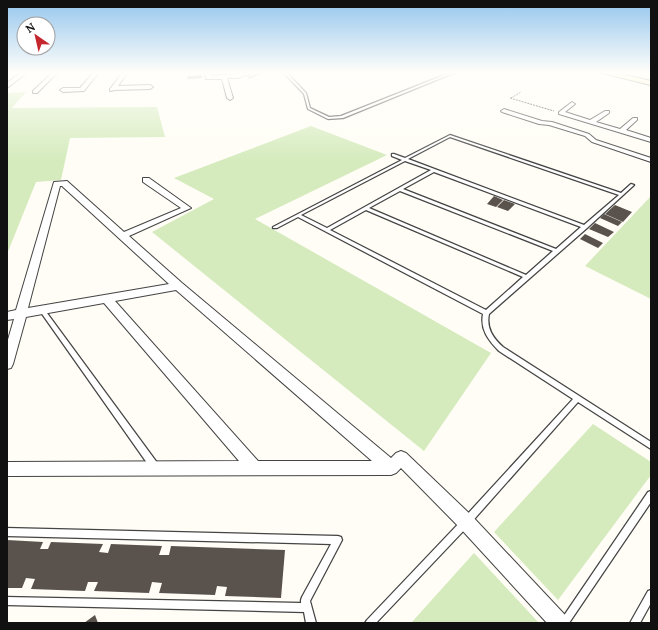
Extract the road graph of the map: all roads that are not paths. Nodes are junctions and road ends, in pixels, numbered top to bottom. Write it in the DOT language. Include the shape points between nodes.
graph roads {
  1 [pos="307,101"];
  2 [pos="383,101"];
  3 [pos="572,104"];
  4 [pos="504,111"];
  5 [pos="607,112"];
  6 [pos="635,119"];
  7 [pos="591,122"];
  8 [pos="621,131"];
  9 [pos="651,140"];
  10 [pos="393,155"];
  11 [pos="405,159"];
  12 [pos="651,160"];
  13 [pos="434,170"];
  14 [pos="146,180"];
  15 [pos="632,185"];
  16 [pos="399,189"];
  17 [pos="622,194"];
  18 [pos="366,208"];
  19 [pos="298,215"];
  20 [pos="276,227"];
  21 [pos="584,227"];
  22 [pos="327,230"];
  23 [pos="122,236"];
  24 [pos="557,251"];
  25 [pos="527,277"];
  26 [pos="178,286"];
  27 [pos="107,299"];
  28 [pos="42,310"];
  29 [pos="486,313"];
  30 [pos="21,314"];
  31 [pos="7,316"];
  32 [pos="7,364"];
  33 [pos="578,398"];
  34 [pos="651,446"];
  35 [pos="254,468"];
  36 [pos="391,468"];
  37 [pos="7,469"];
  38 [pos="156,469"];
  39 [pos="651,495"];
  40 [pos="466,522"];
  41 [pos="7,532"];
  42 [pos="651,594"];
  43 [pos="7,601"];
  44 [pos="307,608"];
  45 [pos="311,623"];
  46 [pos="370,623"];
  47 [pos="559,623"];
  48 [pos="564,623"];
  49 [pos="635,623"];
  1 -- 2 [label="lane" via="309,108 329,118 342,118"];
  3 -- 7 [label="street" via="561,113"];
  4 -- 12 [label="street" via="587,135 594,141"];
  5 -- 7 [label="street"];
  6 -- 8 [label="street"];
  7 -- 8 [label="street"];
  8 -- 9 [label="street"];
  10 -- 11 [label="lane"];
  11 -- 13 [label="lane"];
  11 -- 17 [label="lane" via="450,136"];
  11 -- 19 [label="lane"];
  13 -- 16 [label="lane"];
  13 -- 21 [label="lane"];
  14 -- 23 [label="street" via="187,208"];
  15 -- 17 [label="lane"];
  16 -- 18 [label="lane"];
  16 -- 24 [label="lane"];
  17 -- 21 [label="lane"];
  18 -- 22 [label="lane"];
  18 -- 25 [label="lane"];
  19 -- 20 [label="lane"];
  19 -- 22 [label="lane"];
  21 -- 24 [label="lane"];
  22 -- 29 [label="lane"];
  23 -- 26 [label="street"];
  23 -- 30 [label="street" via="64,183 57,184"];
  24 -- 25 [label="lane"];
  25 -- 29 [label="lane"];
  26 -- 27 [label="street"];
  26 -- 36 [label="street"];
  27 -- 28 [label="street"];
  27 -- 35 [label="street"];
  28 -- 30 [label="street"];
  28 -- 38 [label="lane"];
  29 -- 33 [label="lane" via="484,319 487,332 501,349"];
  30 -- 31 [label="street"];
  30 -- 32 [label="street"];
  33 -- 34 [label="lane"];
  33 -- 40 [label="lane"];
  35 -- 36 [label="street"];
  35 -- 38 [label="street"];
  36 -- 40 [label="street" via="401,458"];
  37 -- 38 [label="street"];
  39 -- 48 [label="lane"];
  40 -- 46 [label="lane"];
  40 -- 47 [label="street"];
  41 -- 44 [label="lane" via="338,540 305,600"];
  42 -- 49 [label="lane"];
  43 -- 44 [label="lane"];
  44 -- 45 [label="lane"];
}
